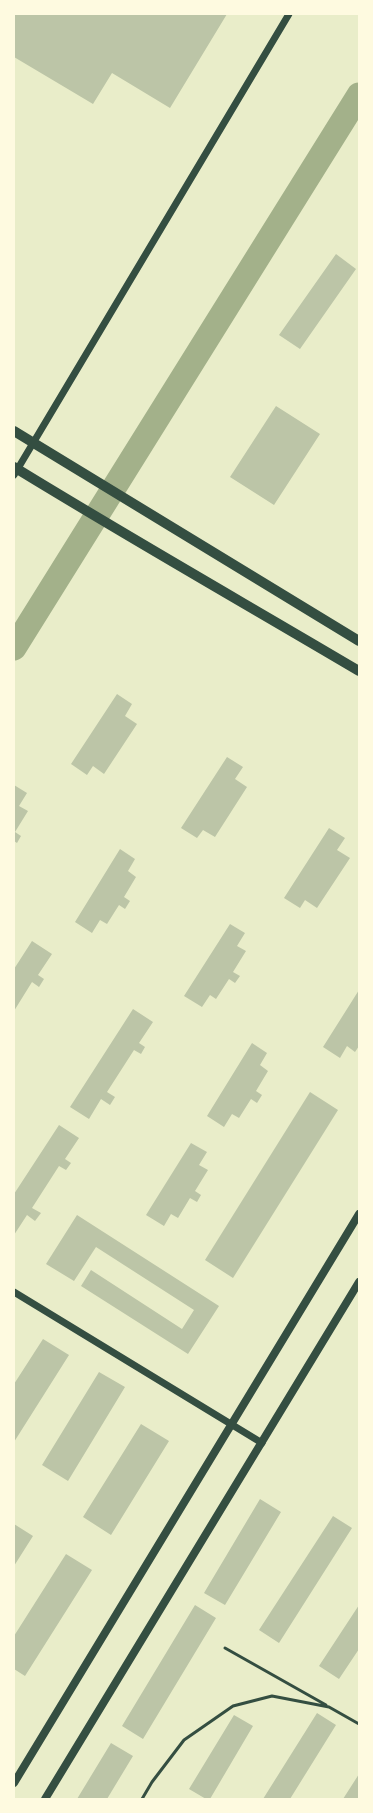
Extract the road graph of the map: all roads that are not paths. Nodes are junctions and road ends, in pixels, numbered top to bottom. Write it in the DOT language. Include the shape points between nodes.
graph roads {
  1 [pos="289,14"];
  2 [pos="14,431"];
  3 [pos="34,443"];
  4 [pos="15,470"];
  5 [pos="359,641"];
  6 [pos="359,671"];
  7 [pos="359,1214"];
  8 [pos="359,1282"];
  9 [pos="14,1292"];
  10 [pos="231,1424"];
  11 [pos="262,1443"];
  12 [pos="225,1648"];
  13 [pos="329,1707"];
  14 [pos="359,1724"];
  15 [pos="14,1783"];
  16 [pos="44,1799"];
  17 [pos="142,1799"];
  1 -- 3 [label="street"];
  2 -- 3 [label="main road"];
  3 -- 4 [label="street"];
  3 -- 5 [label="main road"];
  4 -- 6 [label="main road"];
  7 -- 10 [label="main road"];
  8 -- 11 [label="main road"];
  9 -- 10 [label="street"];
  10 -- 11 [label="street"];
  10 -- 15 [label="main road"];
  11 -- 16 [label="main road"];
  12 -- 13 [label="lane"];
  13 -- 14 [label="lane"];
  13 -- 17 [label="lane" via="272,1696 233,1706 184,1740"];
}
